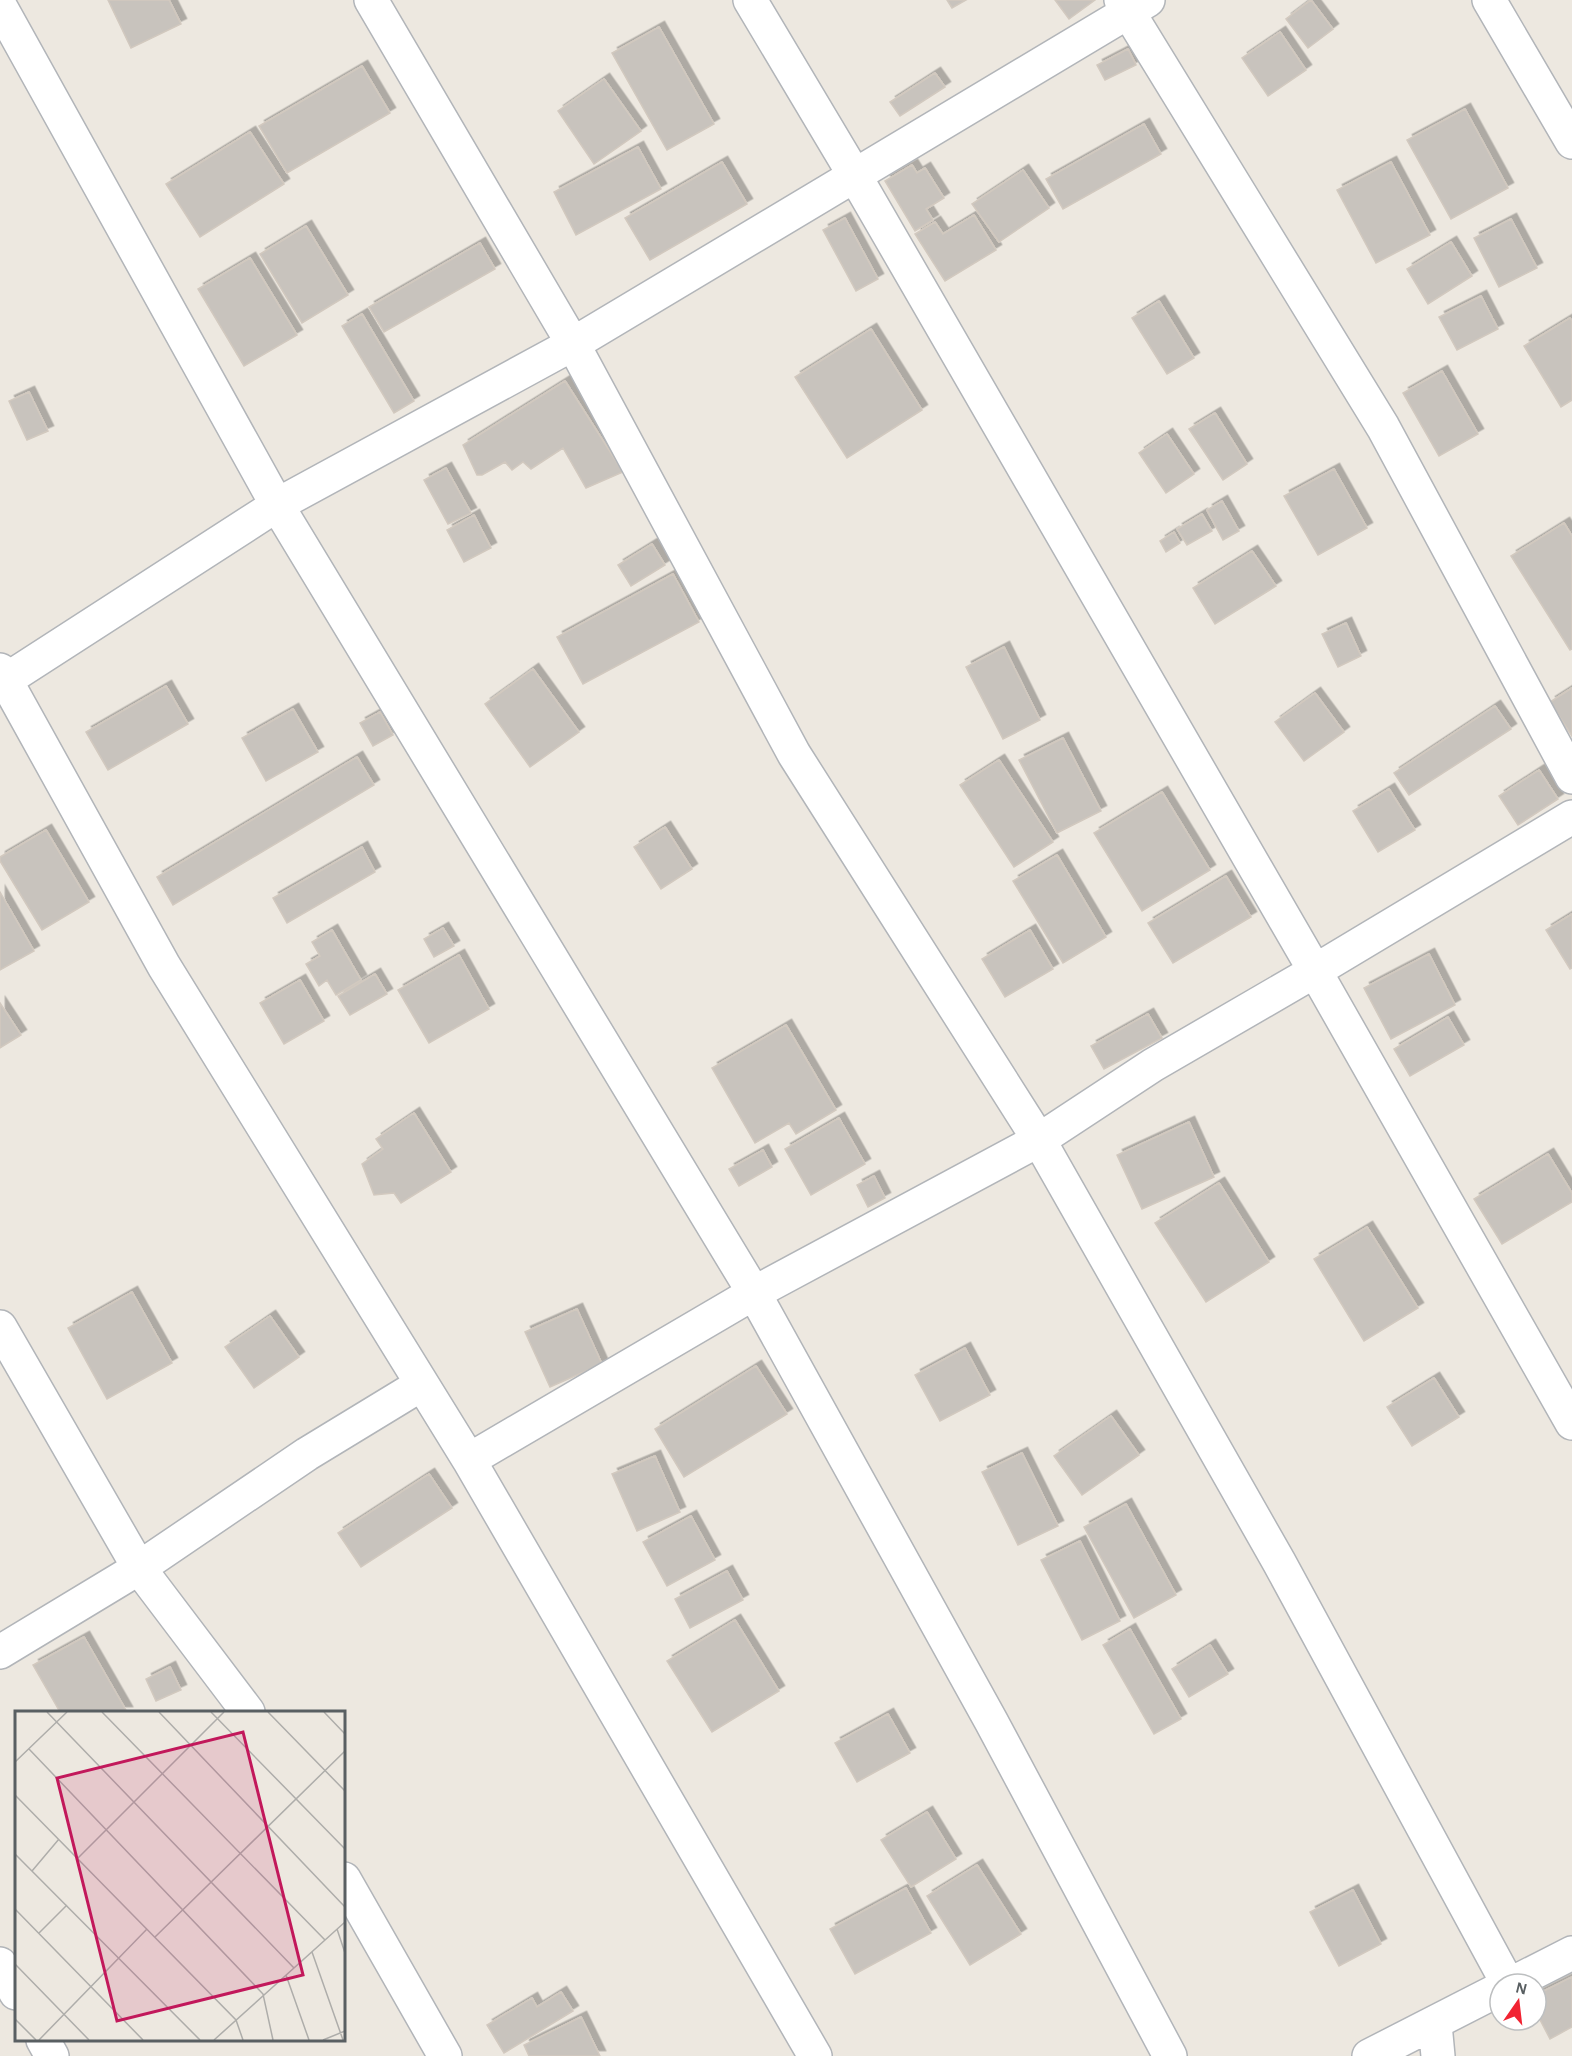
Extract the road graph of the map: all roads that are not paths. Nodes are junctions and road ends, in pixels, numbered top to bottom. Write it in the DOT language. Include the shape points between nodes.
graph roads {
  1 [pos="371,0"];
  2 [pos="750,0"];
  3 [pos="1488,0"];
  4 [pos="1132,4"];
  5 [pos="0,6"];
  6 [pos="1572,142"];
  7 [pos="855,176"];
  8 [pos="573,344"];
  9 [pos="277,505"];
  10 [pos="3,675"];
  11 [pos="1572,777"];
  12 [pos="1572,817"];
  13 [pos="1315,971"];
  14 [pos="1039,1140"];
  15 [pos="754,1293"];
  16 [pos="0,1327"];
  17 [pos="422,1384"];
  18 [pos="1572,1423"];
  19 [pos="469,1460"];
  20 [pos="139,1568"];
  21 [pos="0,1652"];
  22 [pos="246,1711"];
  23 [pos="345,1881"];
  24 [pos="1572,1953"];
  25 [pos="0,1964"];
  26 [pos="1502,1972"];
  27 [pos="1533,1972"];
  28 [pos="15,1991"];
  29 [pos="1488,1995"];
  30 [pos="1435,2024"];
  31 [pos="44,2041"];
  32 [pos="52,2056"];
  33 [pos="445,2056"];
  34 [pos="815,2056"];
  35 [pos="1170,2056"];
  36 [pos="1369,2056"];
  37 [pos="1438,2056"];
  1 -- 8 [label="street"];
  2 -- 7 [label="street"];
  3 -- 6 [label="street"];
  4 -- 7 [label="street"];
  4 -- 11 [label="street" via="1383,427"];
  5 -- 9 [label="street"];
  7 -- 8 [label="street"];
  7 -- 13 [label="street"];
  8 -- 9 [label="street"];
  8 -- 14 [label="street" via="795,754"];
  9 -- 10 [label="street"];
  9 -- 15 [label="street"];
  10 -- 17 [label="street" via="164,966"];
  12 -- 13 [label="street"];
  13 -- 14 [label="street" via="1153,1065"];
  13 -- 18 [label="street"];
  14 -- 15 [label="street"];
  14 -- 26 [label="street" via="1279,1562"];
  15 -- 19 [label="street"];
  15 -- 35 [label="street" via="991,1721"];
  16 -- 20 [label="street"];
  17 -- 19 [label="street"];
  17 -- 20 [label="street" via="307,1454"];
  19 -- 34 [label="street"];
  20 -- 21 [label="street"];
  20 -- 22 [label="street"];
  23 -- 33 [label="street"];
  24 -- 27 [label="street"];
  25 -- 28 [label="street"];
  29 -- 30 [label="street"];
  30 -- 36 [label="street"];
  30 -- 37 [label="street"];
  31 -- 32 [label="street"];
}
